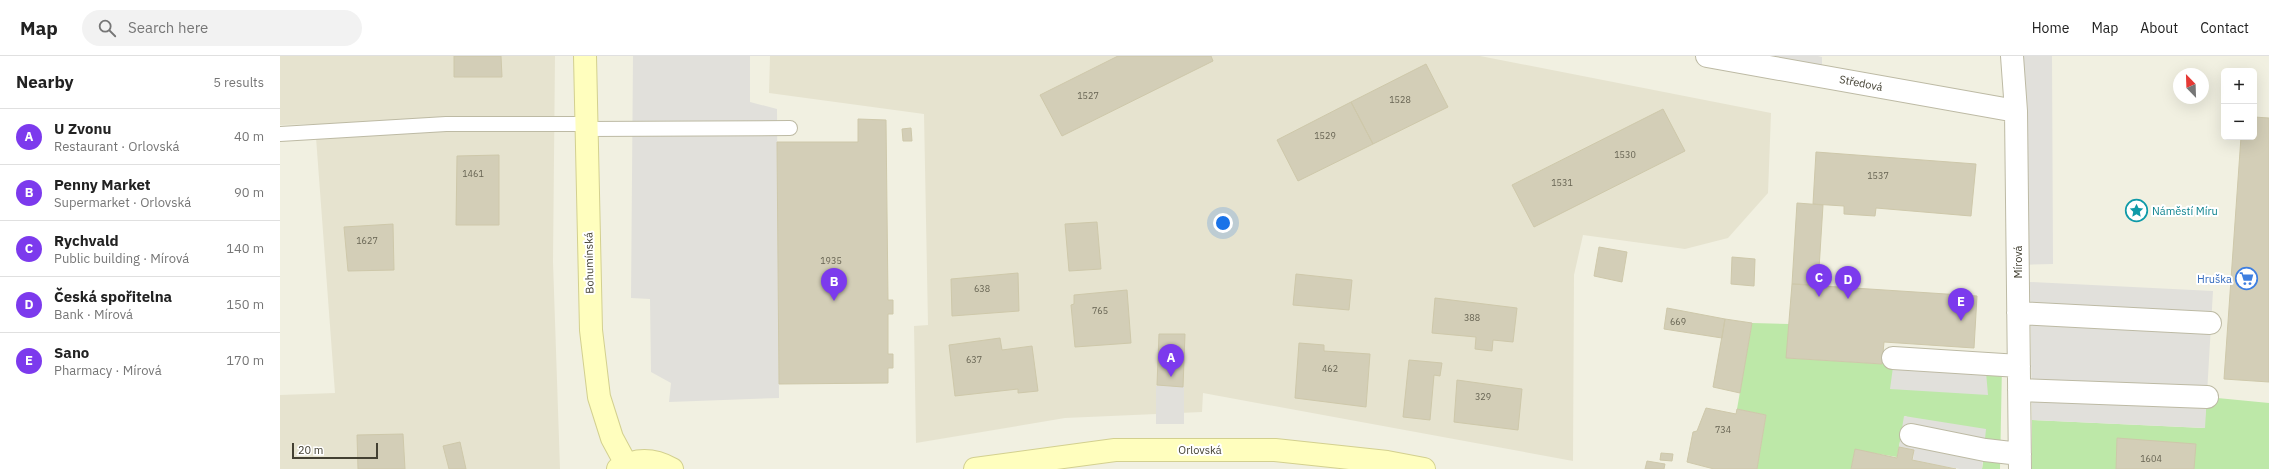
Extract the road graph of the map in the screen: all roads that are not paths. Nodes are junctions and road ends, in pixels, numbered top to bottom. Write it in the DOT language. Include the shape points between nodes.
graph roads {
  1 [pos="585,56"];
  2 [pos="1706,56"];
  3 [pos="2012,56"];
  4 [pos="2016,111"];
  5 [pos="585,126"];
  6 [pos="790,128"];
  7 [pos="280,134"];
  8 [pos="2018,313"];
  9 [pos="2210,324"];
  10 [pos="1893,358"];
  11 [pos="2019,366"];
  12 [pos="2019,390"];
  13 [pos="2207,397"];
  14 [pos="1912,435"];
  15 [pos="2020,461"];
  16 [pos="1387,465"];
  17 [pos="622,466"];
  18 [pos="672,469"];
  19 [pos="975,469"];
  20 [pos="1424,469"];
  1 -- 5 [label="main road, Bohumínská"];
  2 -- 4 [label="street, Středová"];
  3 -- 4 [label="street, Mírová"];
  4 -- 8 [label="street, Mírová"];
  5 -- 6 [label="lane"];
  5 -- 7 [label="lane" via="446,124"];
  5 -- 17 [label="main road, Bohumínská" via="592,337 599,397"];
  8 -- 9 [label="street"];
  8 -- 11 [label="street, Mírová"];
  10 -- 11 [label="street"];
  11 -- 12 [label="street, Mírová"];
  12 -- 13 [label="street"];
  12 -- 15 [label="street, Mírová"];
  14 -- 15 [label="street" via="1985,450"];
  16 -- 19 [label="main road, Orlovská" via="1275,450 1115,450"];
  16 -- 20 [label="main road, Orlovská"];
  17 -- 18 [label="main road" via="642,460 657,462"];
}
